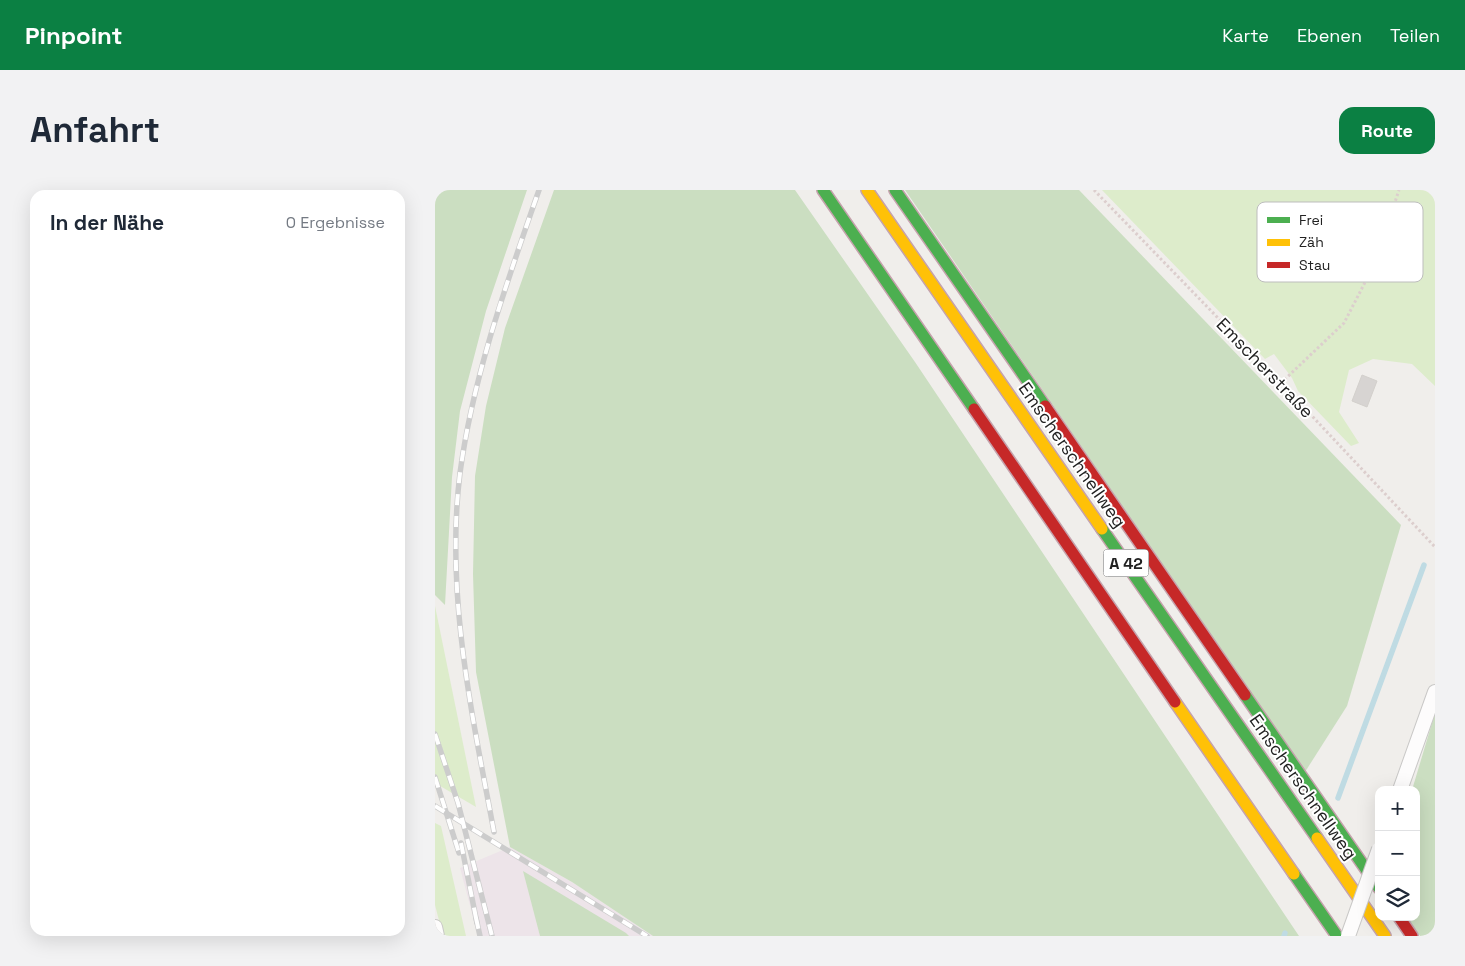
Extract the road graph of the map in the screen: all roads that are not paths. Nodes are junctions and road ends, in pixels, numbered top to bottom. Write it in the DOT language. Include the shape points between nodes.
graph roads {
  1 [pos="823,190"];
  2 [pos="867,190"];
  3 [pos="895,190"];
  4 [pos="1435,692"];
  5 [pos="1401,786"];
  6 [pos="1375,861"];
  7 [pos="1375,882"];
  8 [pos="1402,921"];
  9 [pos="435,928"];
  10 [pos="437,936"];
  11 [pos="1337,936"];
  12 [pos="1348,936"];
  13 [pos="1385,936"];
  14 [pos="1412,936"];
  1 -- 11 [label="highway, A 42"];
  2 -- 13 [label="highway, Emscherschnellweg / A 42"];
  3 -- 7 [label="highway"];
  4 -- 5 [label="street"];
  6 -- 12 [label="street, bridge"];
  8 -- 14 [label="highway"];
  9 -- 10 [label="street"];
}
